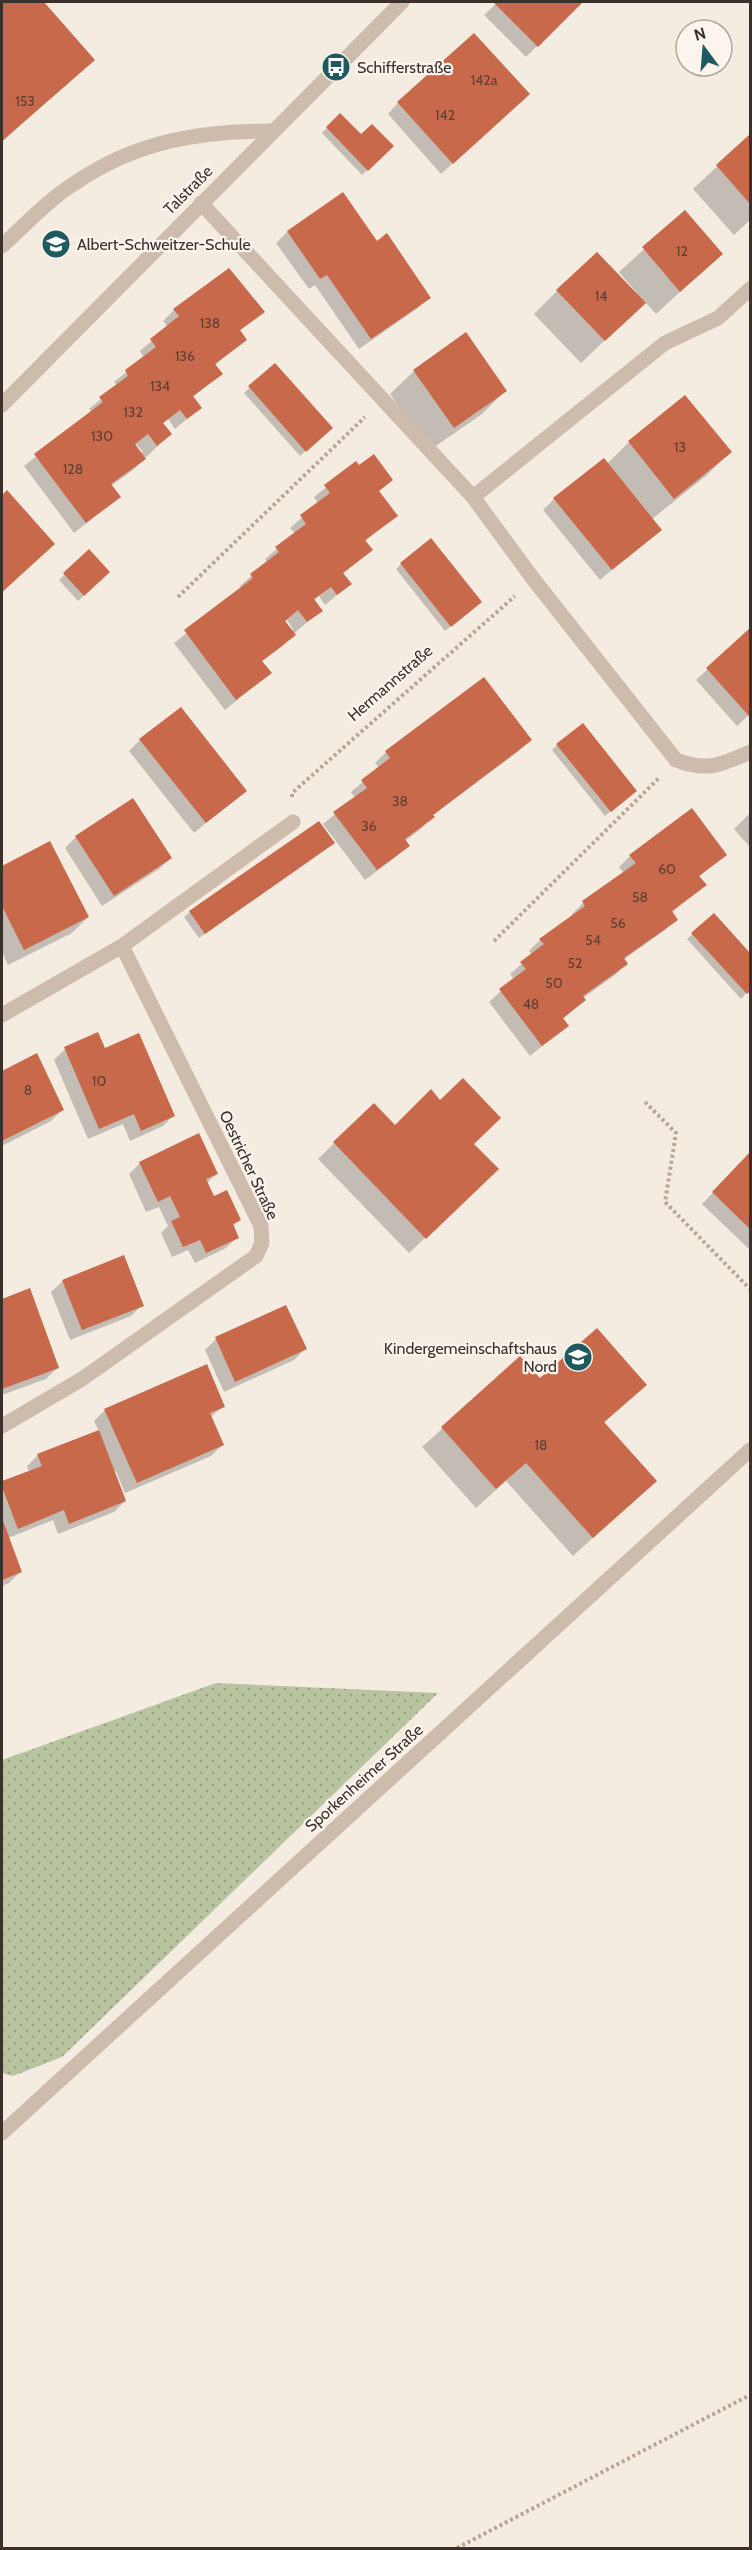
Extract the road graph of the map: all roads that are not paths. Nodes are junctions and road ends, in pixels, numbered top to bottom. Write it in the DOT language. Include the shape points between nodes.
graph roads {
  1 [pos="402,2"];
  2 [pos="272,131"];
  3 [pos="201,202"];
  4 [pos="2,246"];
  5 [pos="750,289"];
  6 [pos="2,405"];
  7 [pos="473,497"];
  8 [pos="750,752"];
  9 [pos="292,822"];
  10 [pos="122,946"];
  11 [pos="2,1015"];
  12 [pos="2,1426"];
  13 [pos="750,1450"];
  14 [pos="2,2133"];
  1 -- 2 [label="street, Talstraße"];
  2 -- 3 [label="street, Talstraße"];
  2 -- 4 [label="street" via="220,132 165,140 115,159 74,183"];
  3 -- 6 [label="street, Talstraße"];
  3 -- 7 [label="street"];
  5 -- 7 [label="street" via="718,318 665,343"];
  7 -- 8 [label="street" via="676,760 695,768 723,765"];
  9 -- 10 [label="street"];
  10 -- 11 [label="street"];
  10 -- 12 [label="street, Oestricher Straße" via="261,1226 262,1243 256,1256 82,1379"];
  13 -- 14 [label="street, Sporkenheimer Straße"];
}
